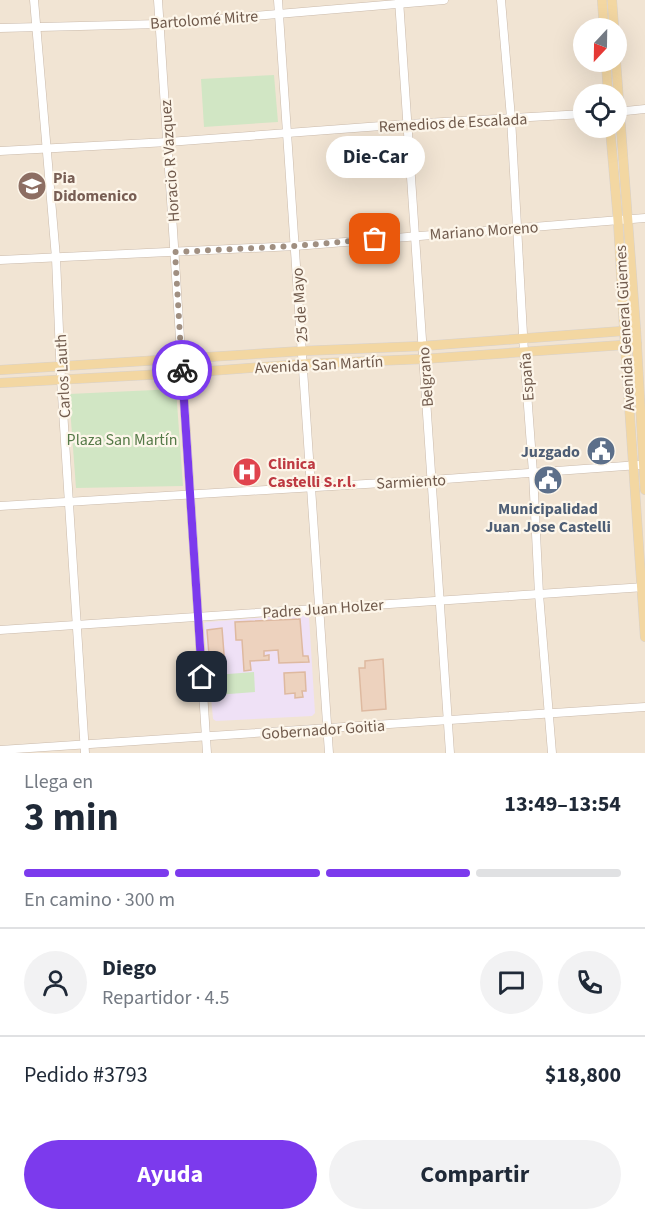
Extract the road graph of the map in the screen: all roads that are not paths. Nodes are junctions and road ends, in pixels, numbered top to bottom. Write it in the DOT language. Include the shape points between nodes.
graph roads {
  1 [pos="34,0"];
  2 [pos="158,0"];
  3 [pos="278,0"];
  4 [pos="444,0"];
  5 [pos="501,0"];
  6 [pos="602,0"];
  7 [pos="612,0"];
  8 [pos="400,2"];
  9 [pos="279,14"];
  10 [pos="603,18"];
  11 [pos="613,18"];
  12 [pos="160,24"];
  13 [pos="35,26"];
  14 [pos="0,28"];
  15 [pos="645,109"];
  16 [pos="627,111"];
  17 [pos="573,115"];
  18 [pos="512,118"];
  19 [pos="408,124"];
  20 [pos="287,133"];
  21 [pos="611,138"];
  22 [pos="619,138"];
  23 [pos="168,142"];
  24 [pos="46,149"];
  25 [pos="0,151"];
  26 [pos="645,218"];
  27 [pos="623,219"];
  28 [pos="518,227"];
  29 [pos="415,236"];
  30 [pos="295,246"];
  31 [pos="175,252"];
  32 [pos="56,258"];
  33 [pos="0,260"];
  34 [pos="636,330"];
  35 [pos="624,331"];
  36 [pos="523,338"];
  37 [pos="637,344"];
  38 [pos="625,345"];
  39 [pos="423,346"];
  40 [pos="302,351"];
  41 [pos="524,352"];
  42 [pos="182,359"];
  43 [pos="423,359"];
  44 [pos="303,364"];
  45 [pos="61,366"];
  46 [pos="0,370"];
  47 [pos="183,373"];
  48 [pos="62,379"];
  49 [pos="0,383"];
  50 [pos="644,465"];
  51 [pos="633,466"];
  52 [pos="533,473"];
  53 [pos="432,480"];
  54 [pos="311,487"];
  55 [pos="645,490"];
  56 [pos="190,494"];
  57 [pos="70,501"];
  58 [pos="0,506"];
  59 [pos="643,587"];
  60 [pos="539,594"];
  61 [pos="440,601"];
  62 [pos="319,609"];
  63 [pos="198,617"];
  64 [pos="78,625"];
  65 [pos="0,630"];
  66 [pos="645,637"];
  67 [pos="645,707"];
  68 [pos="549,713"];
  69 [pos="448,720"];
  70 [pos="327,728"];
  71 [pos="206,737"];
  72 [pos="85,749"];
  73 [pos="0,750"];
  74 [pos="207,753"];
  75 [pos="329,753"];
  76 [pos="450,753"];
  77 [pos="552,753"];
  1 -- 13 [label="street, Carlos Lauth"];
  2 -- 12 [label="street, Horacio R Vazquez"];
  3 -- 9 [label="street, 25 de Mayo"];
  4 -- 8 [label="street, Bartolomé Mitre"];
  5 -- 18 [label="street, España"];
  6 -- 10 [label="main road"];
  7 -- 11 [label="main road"];
  8 -- 9 [label="street, Bartolomé Mitre"];
  8 -- 19 [label="street, Belgrano"];
  9 -- 12 [label="street, Bartolomé Mitre"];
  9 -- 20 [label="street, 25 de Mayo"];
  12 -- 13 [label="street, Bartolomé Mitre"];
  12 -- 23 [label="street, Horacio R Vazquez"];
  13 -- 14 [label="street, Bartolomé Mitre"];
  13 -- 24 [label="street, Carlos Lauth"];
  15 -- 16 [label="street"];
  17 -- 18 [label="street, Remedios de Escalada"];
  18 -- 19 [label="street, Remedios de Escalada"];
  18 -- 28 [label="street, España"];
  19 -- 20 [label="street, Remedios de Escalada"];
  19 -- 29 [label="street, Belgrano"];
  20 -- 23 [label="street, Remedios de Escalada"];
  20 -- 30 [label="street, 25 de Mayo"];
  21 -- 27 [label="main road, Avenida General Güemes"];
  22 -- 27 [label="main road, Avenida General Güemes"];
  23 -- 24 [label="street, Remedios de Escalada"];
  23 -- 31 [label="street, Horacio R Vazquez"];
  24 -- 25 [label="street, Remedios de Escalada"];
  24 -- 32 [label="street, Carlos Lauth"];
  26 -- 27 [label="street, Mariano Moreno"];
  27 -- 28 [label="street, Mariano Moreno"];
  27 -- 34 [label="main road, Avenida General Güemes"];
  27 -- 35 [label="main road, Avenida General Güemes"];
  28 -- 29 [label="street, Mariano Moreno"];
  28 -- 36 [label="street, España"];
  29 -- 30 [label="street, Mariano Moreno"];
  29 -- 39 [label="street, Belgrano"];
  30 -- 31 [label="street, Mariano Moreno"];
  30 -- 40 [label="street, 25 de Mayo"];
  31 -- 32 [label="street, Mariano Moreno"];
  31 -- 42 [label="street, Horacio R Vazquez"];
  32 -- 33 [label="street, Mariano Moreno"];
  32 -- 45 [label="street, Carlos Lauth"];
  34 -- 35 [label="main road, Avenida San Martín"];
  34 -- 37 [label="main road, Avenida General Güemes"];
  35 -- 36 [label="main road, Avenida San Martín"];
  35 -- 38 [label="main road, Avenida General Güemes"];
  36 -- 39 [label="main road, Avenida San Martín"];
  36 -- 41 [label="street, España"];
  37 -- 38 [label="main road, Avenida San Martín"];
  37 -- 50 [label="main road, Avenida General Güemes"];
  38 -- 41 [label="main road, Avenida San Martín"];
  38 -- 51 [label="main road, Avenida General Güemes"];
  39 -- 40 [label="main road, Avenida San Martín"];
  39 -- 43 [label="street, Belgrano"];
  40 -- 42 [label="main road, Avenida San Martín"];
  40 -- 44 [label="street, 25 de Mayo"];
  41 -- 43 [label="main road, Avenida San Martín"];
  41 -- 52 [label="street, España"];
  42 -- 45 [label="main road, Avenida San Martín"];
  42 -- 47 [label="street, Horacio R Vazquez"];
  43 -- 44 [label="main road, Avenida San Martín"];
  43 -- 53 [label="street, Belgrano"];
  44 -- 47 [label="main road, Avenida San Martín"];
  44 -- 54 [label="street, 25 de Mayo"];
  45 -- 46 [label="main road, Avenida San Martín"];
  45 -- 48 [label="street, Carlos Lauth"];
  47 -- 48 [label="main road, Avenida San Martín"];
  47 -- 56 [label="street, Horacio R Vazquez"];
  48 -- 49 [label="main road, Avenida San Martín"];
  48 -- 57 [label="street, Carlos Lauth"];
  50 -- 51 [label="street, Sarmiento"];
  50 -- 55 [label="main road, Avenida General Güemes"];
  51 -- 52 [label="street, Sarmiento"];
  51 -- 59 [label="main road, Avenida General Güemes"];
  52 -- 53 [label="street, Sarmiento"];
  52 -- 60 [label="street, España"];
  53 -- 54 [label="street, Sarmiento"];
  53 -- 61 [label="street, Belgrano"];
  54 -- 56 [label="street, Sarmiento"];
  54 -- 62 [label="street, 25 de Mayo"];
  56 -- 57 [label="street, Sarmiento"];
  56 -- 63 [label="street, Horacio R Vazquez"];
  57 -- 58 [label="street, Sarmiento"];
  57 -- 64 [label="street, Carlos Lauth"];
  59 -- 60 [label="street, Padre Juan Holzer"];
  59 -- 66 [label="main road, Avenida General Güemes"];
  60 -- 61 [label="street, Padre Juan Holzer"];
  60 -- 68 [label="street, España"];
  61 -- 62 [label="street, Padre Juan Holzer"];
  61 -- 69 [label="street, Belgrano"];
  62 -- 63 [label="street, Padre Juan Holzer"];
  62 -- 70 [label="street, 25 de Mayo"];
  63 -- 64 [label="street, Padre Juan Holzer"];
  63 -- 71 [label="street, Horacio R Vazquez"];
  64 -- 65 [label="street, Padre Juan Holzer"];
  64 -- 72 [label="street, Carlos Lauth"];
  67 -- 68 [label="street, Gobernador Goitia"];
  68 -- 69 [label="street, Gobernador Goitia"];
  68 -- 77 [label="street, España"];
  69 -- 70 [label="street, Gobernador Goitia"];
  69 -- 76 [label="street, Belgrano"];
  70 -- 71 [label="street, Gobernador Goitia"];
  70 -- 75 [label="street, 25 de Mayo"];
  71 -- 72 [label="street, Gobernador Goitia"];
  71 -- 74 [label="street, Horacio R Vazquez"];
  72 -- 73 [label="street, Gobernador Goitia"];
}
